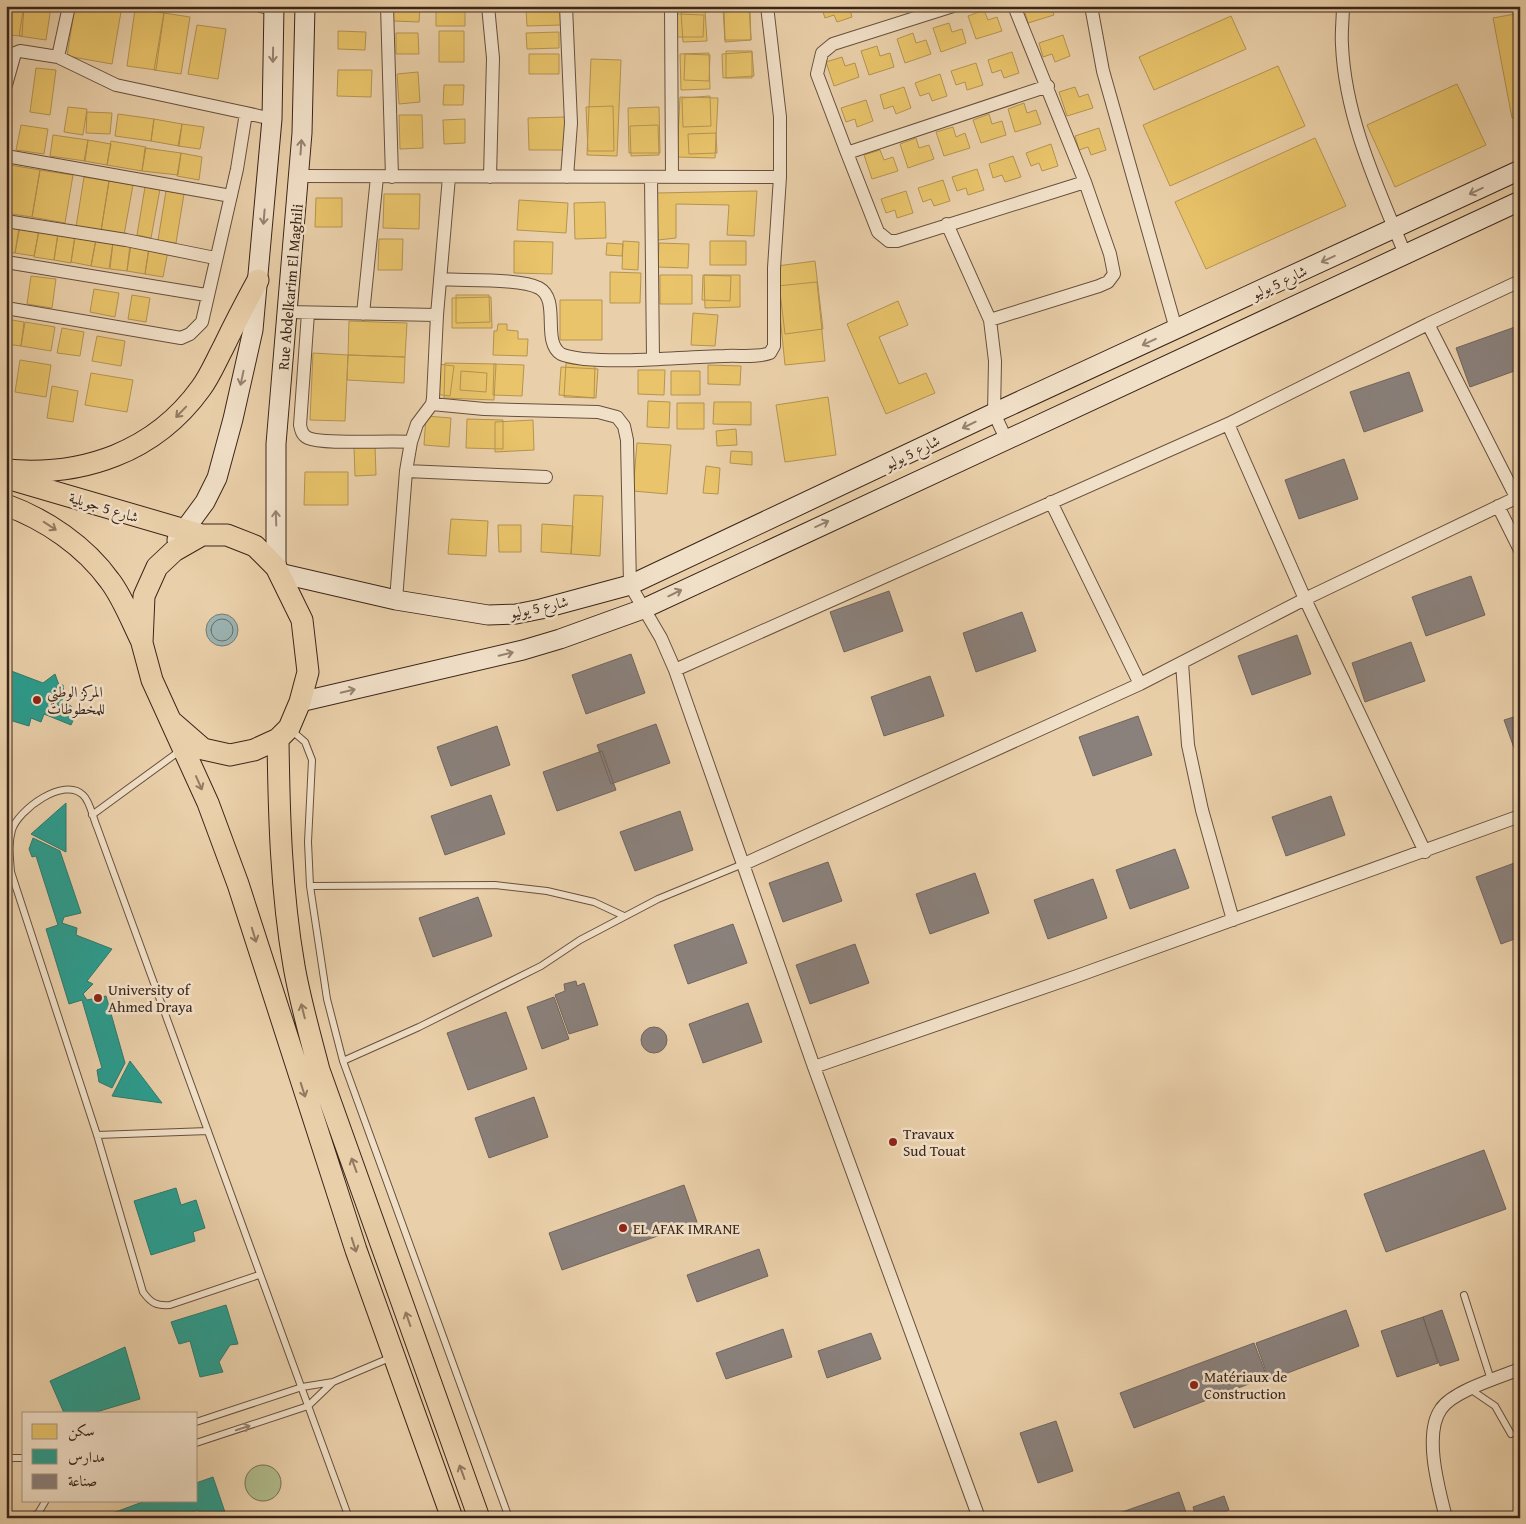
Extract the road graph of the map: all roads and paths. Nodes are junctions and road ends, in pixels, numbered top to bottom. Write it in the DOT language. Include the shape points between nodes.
graph roads {
  1 [pos="69,6"];
  2 [pos="305,6"];
  3 [pos="387,6"];
  4 [pos="488,6"];
  5 [pos="566,6"];
  6 [pos="671,6"];
  7 [pos="767,6"];
  8 [pos="953,6"];
  9 [pos="1014,6"];
  10 [pos="1091,6"];
  11 [pos="1343,6"];
  12 [pos="269,7"];
  13 [pos="58,57"];
  14 [pos="6,85"];
  15 [pos="1048,86"];
  16 [pos="246,114"];
  17 [pos="272,118"];
  18 [pos="847,153"];
  19 [pos="6,156"];
  20 [pos="1520,170"];
  21 [pos="299,176"];
  22 [pos="376,177"];
  23 [pos="392,177"];
  24 [pos="449,177"];
  25 [pos="568,177"];
  26 [pos="672,177"];
  27 [pos="780,177"];
  28 [pos="490,178"];
  29 [pos="651,178"];
  30 [pos="1086,182"];
  31 [pos="231,196"];
  32 [pos="1520,202"];
  33 [pos="6,221"];
  34 [pos="947,224"];
  35 [pos="1395,228"];
  36 [pos="1405,254"];
  37 [pos="216,258"];
  38 [pos="6,262"];
  39 [pos="440,279"];
  40 [pos="258,280"];
  41 [pos="1520,281"];
  42 [pos="206,295"];
  43 [pos="6,308"];
  44 [pos="288,312"];
  45 [pos="308,313"];
  46 [pos="363,314"];
  47 [pos="437,316"];
  48 [pos="990,320"];
  49 [pos="1428,324"];
  50 [pos="1176,329"];
  51 [pos="653,358"];
  52 [pos="432,404"];
  53 [pos="994,412"];
  54 [pos="1228,424"];
  55 [pos="1006,438"];
  56 [pos="411,442"];
  57 [pos="6,470"];
  58 [pos="406,471"];
  59 [pos="546,477"];
  60 [pos="6,478"];
  61 [pos="1518,496"];
  62 [pos="1051,502"];
  63 [pos="6,505"];
  64 [pos="1498,506"];
  65 [pos="193,533"];
  66 [pos="1520,550"];
  67 [pos="278,570"];
  68 [pos="630,585"];
  69 [pos="1306,599"];
  70 [pos="396,600"];
  71 [pos="643,609"];
  72 [pos="142,643"];
  73 [pos="1182,663"];
  74 [pos="675,670"];
  75 [pos="1140,684"];
  76 [pos="300,702"];
  77 [pos="172,722"];
  78 [pos="283,733"];
  79 [pos="184,748"];
  80 [pos="92,815"];
  81 [pos="1520,816"];
  82 [pos="1425,852"];
  83 [pos="744,864"];
  84 [pos="310,886"];
  85 [pos="624,916"];
  86 [pos="1233,920"];
  87 [pos="343,1061"];
  88 [pos="814,1067"];
  89 [pos="208,1131"];
  90 [pos="97,1135"];
  91 [pos="259,1275"];
  92 [pos="1464,1295"];
  93 [pos="394,1356"];
  94 [pos="1520,1369"];
  95 [pos="1491,1380"];
  96 [pos="333,1382"];
  97 [pos="302,1387"];
  98 [pos="1468,1388"];
  99 [pos="308,1406"];
  100 [pos="198,1421"];
  101 [pos="1511,1434"];
  102 [pos="198,1442"];
  103 [pos="6,1458"];
  104 [pos="22,1458"];
  105 [pos="45,1502"];
  106 [pos="35,1517"];
  107 [pos="349,1518"];
  108 [pos="452,1518"];
  109 [pos="479,1518"];
  110 [pos="509,1518"];
  111 [pos="979,1518"];
  112 [pos="1446,1518"];
  1 -- 13 [label="street"];
  21 -- 2 [label="main road, Rue Abdelkarim El Maghili, one-way"];
  3 -- 23 [label="street"];
  4 -- 28 [label="street" via="493,58"];
  5 -- 25 [label="street" via="570,123"];
  6 -- 26 [label="street"];
  7 -- 27 [label="street" via="779,96"];
  8 -- 18 [label="street" via="833,44 822,53 817,74"];
  9 -- 15 [label="street"];
  10 -- 50 [label="street" via="1103,71"];
  11 -- 35 [label="street" via="1342,46 1348,91 1366,158"];
  12 -- 17 [label="main road, one-way"];
  13 -- 14 [label="street" via="15,53"];
  13 -- 16 [label="street" via="116,84"];
  15 -- 18 [label="street"];
  15 -- 30 [label="street"];
  16 -- 17 [label="street"];
  16 -- 31 [label="street"];
  17 -- 40 [label="main road, one-way"];
  18 -- 34 [label="street" via="878,232 883,237 897,241"];
  19 -- 31 [label="street"];
  20 -- 35 [label="main road, شارع 5 يوليو, one-way"];
  21 -- 22 [label="street"];
  21 -- 44 [label="main road, Rue Abdelkarim El Maghili"];
  22 -- 23 [label="street"];
  22 -- 46 [label="street"];
  23 -- 24 [label="street"];
  24 -- 28 [label="street"];
  24 -- 39 [label="street"];
  25 -- 28 [label="street"];
  25 -- 29 [label="street"];
  26 -- 27 [label="street"];
  26 -- 29 [label="street"];
  27 -- 51 [label="street" via="773,351 766,355"];
  29 -- 51 [label="street"];
  30 -- 34 [label="street"];
  30 -- 48 [label="street" via="1114,274 1099,286"];
  31 -- 37 [label="street"];
  32 -- 36 [label="main road, شارع 5 يوليو"];
  33 -- 37 [label="street"];
  34 -- 48 [label="street"];
  35 -- 36 [label="street"];
  35 -- 50 [label="main road, شارع 5 يوليو, one-way"];
  36 -- 55 [label="main road, شارع 5 يوليو"];
  37 -- 42 [label="street"];
  38 -- 42 [label="street"];
  39 -- 47 [label="street"];
  39 -- 51 [label="street" via="511,283 538,288 545,293 554,346 561,354 585,359"];
  40 -- 57 [label="main road, one-way" via="202,386 184,410 158,434 136,447 76,467 32,472"];
  40 -- 65 [label="main road, one-way" via="253,330 217,478"];
  41 -- 49 [label="street"];
  42 -- 43 [label="street" via="202,322 181,338"];
  44 -- 45 [label="street"];
  67 -- 44 [label="main road, Rue Abdelkarim El Maghili, one-way" via="276,444"];
  45 -- 46 [label="street"];
  45 -- 56 [label="street" via="300,425 304,436 309,439"];
  46 -- 47 [label="street"];
  47 -- 52 [label="street"];
  48 -- 53 [label="street" via="996,361"];
  49 -- 54 [label="street"];
  49 -- 61 [label="street"];
  50 -- 53 [label="main road, شارع 5 يوليو, one-way"];
  52 -- 56 [label="street" via="417,424"];
  52 -- 68 [label="street" via="598,412 617,418 624,426 627,440"];
  53 -- 55 [label="street"];
  53 -- 68 [label="main road, شارع 5 يوليو, one-way"];
  54 -- 62 [label="street"];
  54 -- 69 [label="street"];
  71 -- 55 [label="main road, شارع 5 يوليو, one-way"];
  56 -- 58 [label="street"];
  58 -- 59 [label="street"];
  58 -- 70 [label="street"];
  60 -- 65 [label="main road, شارع 5 جويلية"];
  61 -- 64 [label="street"];
  62 -- 74 [label="street"];
  62 -- 75 [label="street"];
  63 -- 72 [label="main road, one-way" via="30,514 71,540 110,581"];
  64 -- 66 [label="street"];
  64 -- 69 [label="street"];
  65 -- 67 [label="main road" via="227,535 255,546"];
  65 -- 72 [label="main road" via="158,566 144,596"];
  67 -- 70 [label="main road, شارع 5 يوليو"];
  67 -- 76 [label="main road" via="302,620 306,640 308,672"];
  68 -- 70 [label="main road, شارع 5 يوليو" via="516,614 488,615"];
  68 -- 71 [label="street"];
  69 -- 73 [label="street"];
  69 -- 82 [label="street"];
  71 -- 74 [label="street"];
  76 -- 71 [label="main road, شارع 5 يوليو, one-way" via="522,650"];
  72 -- 77 [label="main road" via="152,680"];
  73 -- 75 [label="street"];
  73 -- 86 [label="street" via="1188,745 1202,810"];
  74 -- 83 [label="street"];
  75 -- 83 [label="street"];
  76 -- 78 [label="main road"];
  77 -- 78 [label="main road" via="203,749 230,755 254,750"];
  77 -- 79 [label="main road"];
  78 -- 84 [label="lane" via="305,742 312,760 308,842"];
  109 -- 78 [label="main road, one-way" via="319,1070 303,1009 289,935 283,868"];
  79 -- 80 [label="lane"];
  79 -- 93 [label="main road, one-way" via="238,884 353,1240"];
  80 -- 89 [label="lane"];
  80 -- 90 [label="lane" via="84,795 75,790 52,794 30,804 18,817 9,848 11,872"];
  81 -- 82 [label="street"];
  82 -- 86 [label="street"];
  83 -- 85 [label="lane"];
  83 -- 88 [label="street"];
  84 -- 85 [label="lane" via="495,885 547,891 594,902"];
  84 -- 87 [label="lane" via="327,999"];
  85 -- 87 [label="lane" via="541,966"];
  86 -- 88 [label="street"];
  87 -- 110 [label="lane"];
  88 -- 111 [label="street"];
  89 -- 90 [label="lane"];
  89 -- 91 [label="lane"];
  90 -- 91 [label="lane" via="143,1292 151,1303 170,1305"];
  91 -- 97 [label="lane"];
  92 -- 95 [label="lane"];
  93 -- 96 [label="lane"];
  93 -- 108 [label="main road"];
  94 -- 95 [label="street"];
  95 -- 98 [label="street"];
  96 -- 97 [label="lane"];
  96 -- 99 [label="lane"];
  97 -- 99 [label="lane"];
  97 -- 100 [label="lane"];
  98 -- 101 [label="lane" via="1495,1406"];
  98 -- 112 [label="street" via="1441,1408 1433,1431 1437,1483"];
  102 -- 99 [label="lane, one-way"];
  99 -- 107 [label="lane"];
  103 -- 104 [label="lane"];
  105 -- 106 [label="lane"];
}
